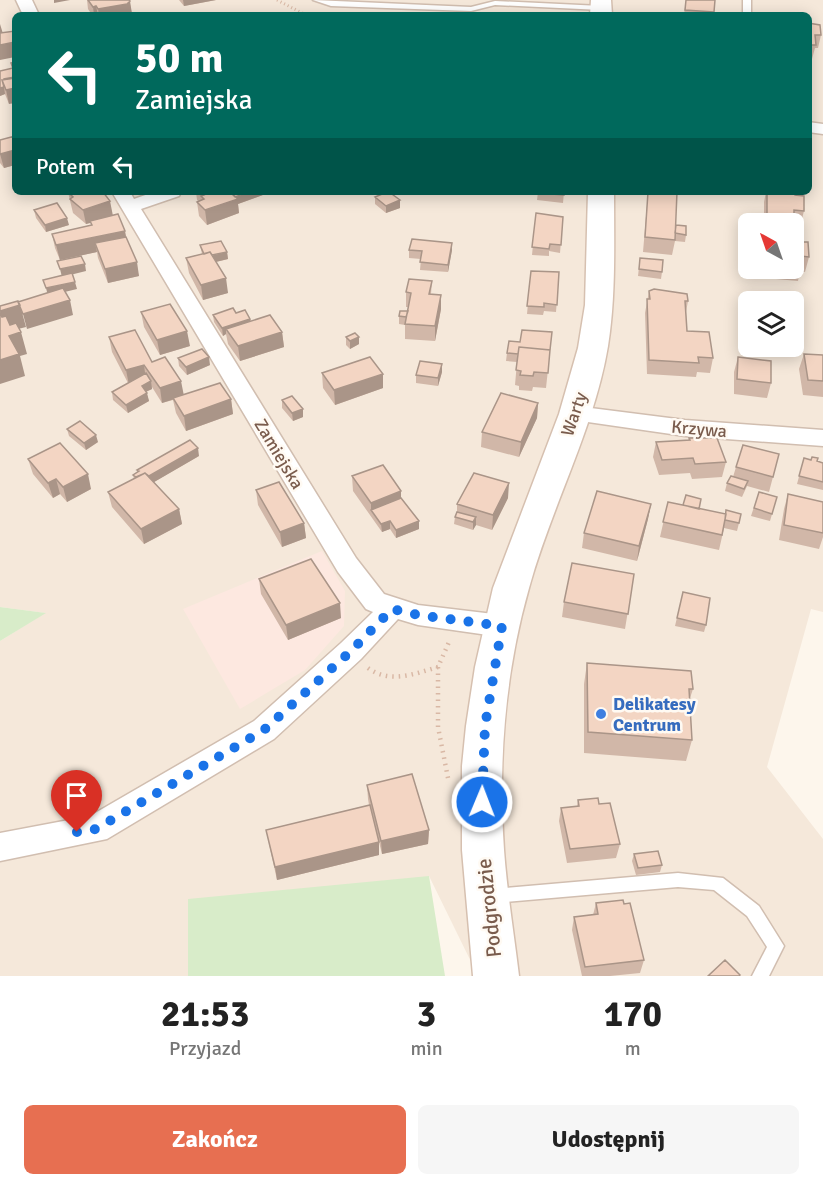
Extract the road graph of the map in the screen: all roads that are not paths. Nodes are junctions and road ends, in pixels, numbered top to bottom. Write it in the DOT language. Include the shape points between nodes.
graph roads {
  1 [pos="317,0"];
  2 [pos="601,8"];
  3 [pos="154,195"];
  4 [pos="601,195"];
  5 [pos="125,200"];
  6 [pos="575,414"];
  7 [pos="823,438"];
  8 [pos="392,609"];
  9 [pos="502,626"];
  10 [pos="0,847"];
  11 [pos="487,897"];
  12 [pos="496,976"];
  13 [pos="760,976"];
  1 -- 2 [label="lane" via="471,9 495,3"];
  3 -- 5 [label="street"];
  4 -- 6 [label="main road, Warty" via="597,326"];
  5 -- 8 [label="street, Zamiejska" via="347,565 375,602"];
  6 -- 7 [label="street, Krzywa" via="685,428"];
  6 -- 9 [label="main road, Warty" via="516,570"];
  8 -- 9 [label="street, Zamiejska"];
  8 -- 10 [label="street" via="264,730 96,829"];
  9 -- 11 [label="main road, Podgrodzie" via="482,766"];
  11 -- 12 [label="main road, Podgrodzie"];
  11 -- 13 [label="lane" via="678,880 717,883 753,911 776,946"];
}
